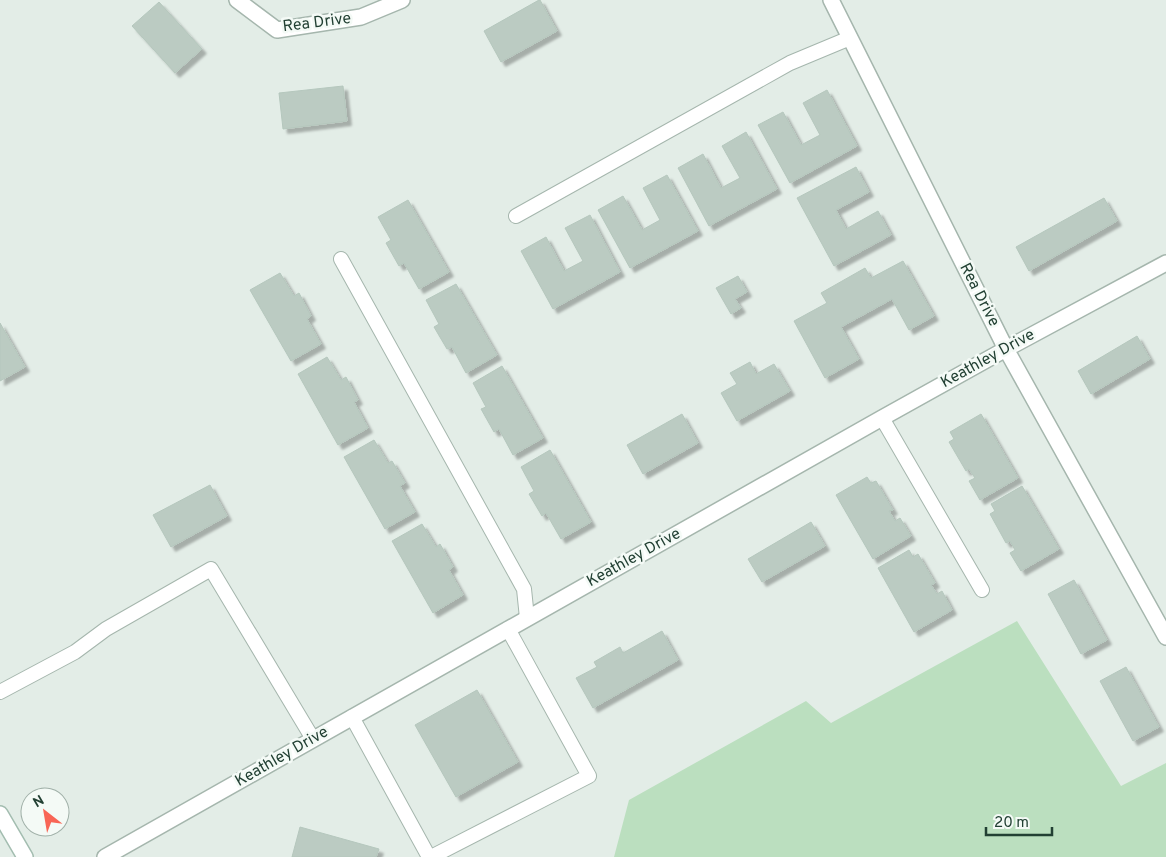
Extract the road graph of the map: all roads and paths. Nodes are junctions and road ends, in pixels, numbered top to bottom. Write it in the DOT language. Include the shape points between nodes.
graph roads {
  1 [pos="237,0"];
  2 [pos="402,0"];
  3 [pos="831,0"];
  4 [pos="850,38"];
  5 [pos="516,216"];
  6 [pos="340,259"];
  7 [pos="1166,263"];
  8 [pos="1006,349"];
  9 [pos="882,418"];
  10 [pos="982,590"];
  11 [pos="527,618"];
  12 [pos="508,629"];
  13 [pos="1166,637"];
  14 [pos="0,692"];
  15 [pos="352,717"];
  16 [pos="313,739"];
  17 [pos="0,814"];
  18 [pos="25,857"];
  19 [pos="106,857"];
  20 [pos="430,857"];
  1 -- 2 [label="street, Rea Drive" via="277,30 361,18"];
  3 -- 4 [label="street, Rea Drive"];
  4 -- 5 [label="lane" via="790,63"];
  4 -- 8 [label="street, Rea Drive"];
  6 -- 11 [label="lane" via="524,588"];
  7 -- 8 [label="street, Keathley Drive"];
  8 -- 9 [label="street, Keathley Drive"];
  8 -- 13 [label="street, Rea Drive"];
  9 -- 10 [label="lane"];
  9 -- 11 [label="street, Keathley Drive"];
  11 -- 12 [label="street, Keathley Drive"];
  12 -- 15 [label="street, Keathley Drive"];
  12 -- 20 [label="lane" via="589,776"];
  14 -- 16 [label="lane" via="74,652 106,629 211,568"];
  15 -- 16 [label="street, Keathley Drive"];
  15 -- 20 [label="lane"];
  16 -- 19 [label="street, Keathley Drive"];
  17 -- 18 [label="street"];
}
